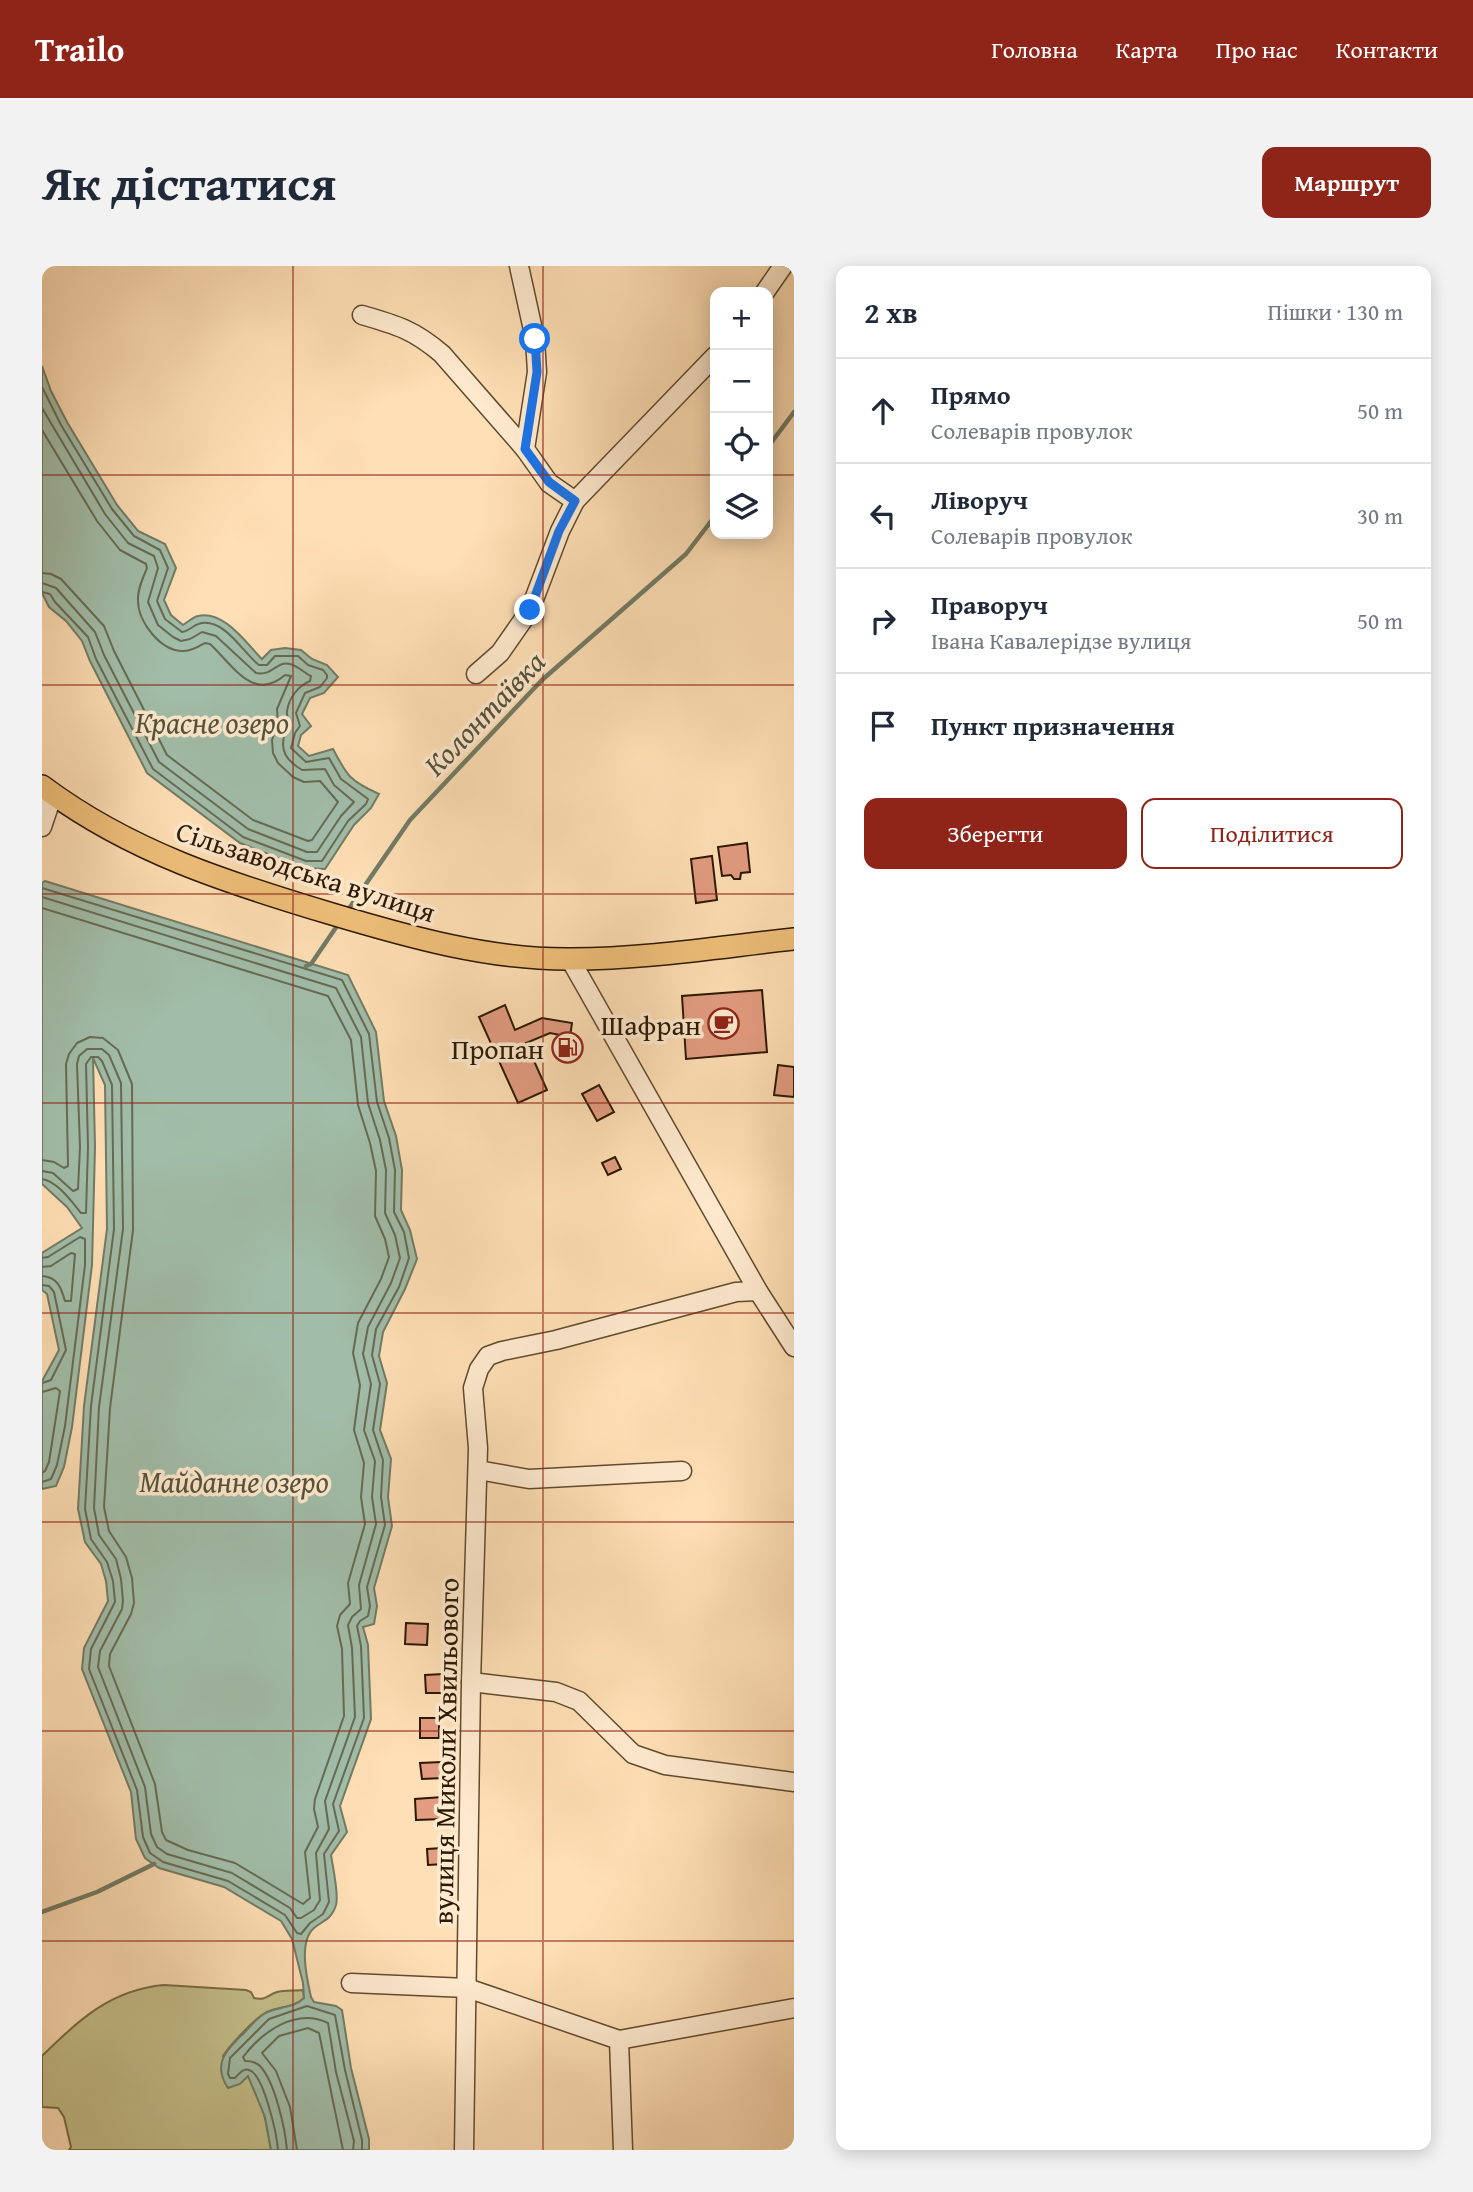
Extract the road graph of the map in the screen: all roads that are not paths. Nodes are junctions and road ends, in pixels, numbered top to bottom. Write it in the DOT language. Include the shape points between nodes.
graph roads {
  1 [pos="519,266"];
  2 [pos="783,266"];
  3 [pos="768,287"];
  4 [pos="362,315"];
  5 [pos="710,361"];
  6 [pos="525,449"];
  7 [pos="575,501"];
  8 [pos="476,674"];
  9 [pos="47,790"];
  10 [pos="42,827"];
  11 [pos="794,939"];
  12 [pos="570,959"];
  13 [pos="758,1291"];
  14 [pos="794,1347"];
  15 [pos="478,1470"];
  16 [pos="682,1471"];
  17 [pos="471,1682"];
  18 [pos="794,1782"];
  19 [pos="351,1983"];
  20 [pos="467,1988"];
  21 [pos="794,2008"];
  22 [pos="619,2040"];
  23 [pos="464,2150"];
  24 [pos="623,2150"];
  1 -- 6 [label="street" via="535,339 537,372"];
  2 -- 3 [label="street"];
  4 -- 6 [label="street" via="403,327 442,354"];
  5 -- 7 [label="street"];
  6 -- 7 [label="street" via="549,482"];
  7 -- 8 [label="street" via="530,610 500,653"];
  9 -- 10 [label="street"];
  9 -- 12 [label="main road, Сільзаводська вулиця" via="114,834 211,876 433,943"];
  11 -- 12 [label="main road, Сільзаводська вулиця"];
  12 -- 13 [label="street"];
  13 -- 14 [label="street"];
  13 -- 15 [label="street, вулиця Миколи Хвильового" via="736,1292 488,1356 473,1388"];
  15 -- 16 [label="street" via="529,1479"];
  15 -- 17 [label="street, вулиця Миколи Хвильового"];
  17 -- 18 [label="street" via="568,1696 579,1701 633,1754 665,1765"];
  17 -- 20 [label="street, вулиця Миколи Хвильового"];
  19 -- 20 [label="street"];
  20 -- 22 [label="street"];
  20 -- 23 [label="street, вулиця Миколи Хвильового"];
  21 -- 22 [label="street"];
  22 -- 24 [label="street"];
}
